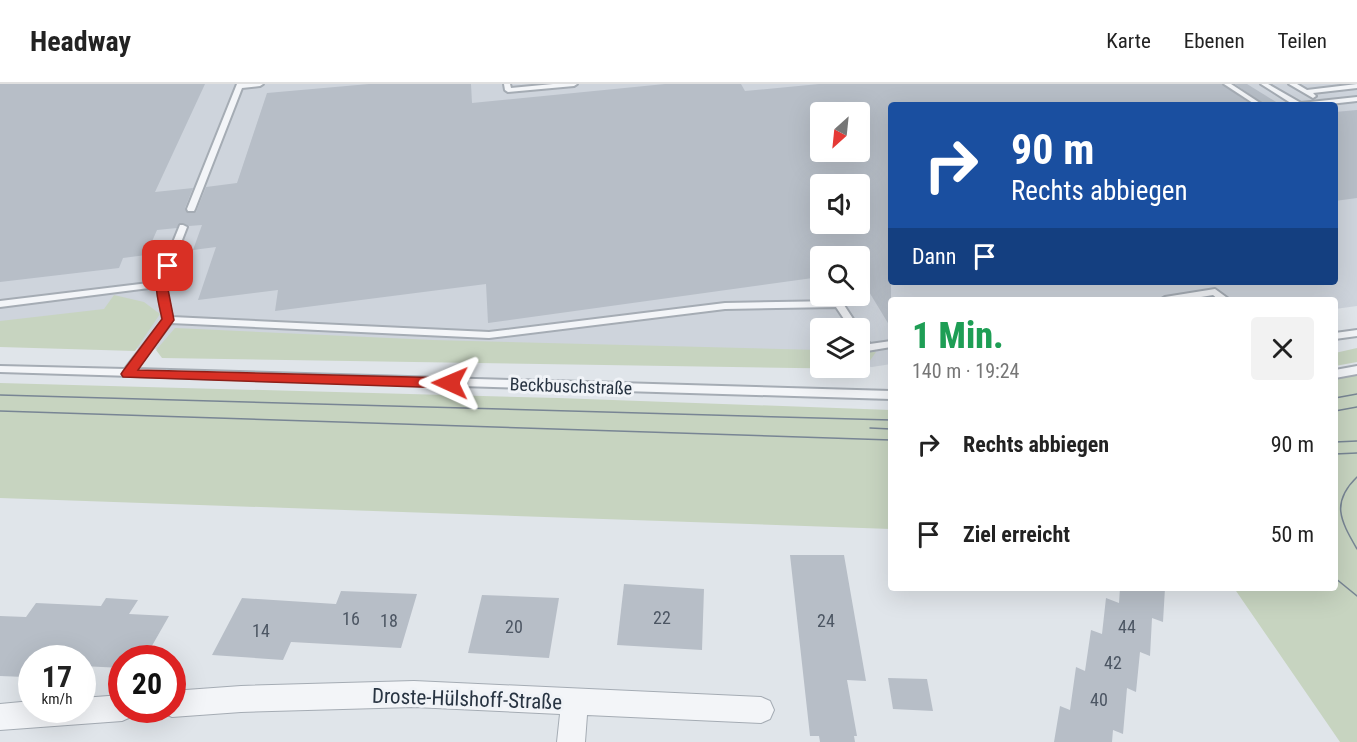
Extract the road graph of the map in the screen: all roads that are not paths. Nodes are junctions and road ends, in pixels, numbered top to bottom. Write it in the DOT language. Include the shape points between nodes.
graph roads {
  1 [pos="260,84"];
  2 [pos="507,84"];
  3 [pos="574,84"];
  4 [pos="1227,84"];
  5 [pos="1264,84"];
  6 [pos="1292,84"];
  7 [pos="240,85"];
  8 [pos="1357,86"];
  9 [pos="1307,92"];
  10 [pos="1357,99"];
  11 [pos="1255,102"];
  12 [pos="1296,102"];
  13 [pos="1325,102"];
  14 [pos="191,209"];
  15 [pos="183,227"];
  16 [pos="161,284"];
  17 [pos="1184,297"];
  18 [pos="1221,297"];
  19 [pos="0,304"];
  20 [pos="848,318"];
  21 [pos="168,320"];
  22 [pos="1357,333"];
  23 [pos="1338,336"];
  24 [pos="888,344"];
  25 [pos="870,348"];
  26 [pos="0,369"];
  27 [pos="1357,370"];
  28 [pos="1338,373"];
  29 [pos="127,374"];
  30 [pos="888,395"];
  31 [pos="574,702"];
  32 [pos="186,703"];
  33 [pos="108,709"];
  34 [pos="761,710"];
  35 [pos="0,717"];
  36 [pos="571,742"];
  1 -- 7 [label="lane"];
  2 -- 3 [label="lane" via="508,90"];
  4 -- 11 [label="lane"];
  5 -- 12 [label="lane"];
  6 -- 9 [label="lane"];
  7 -- 14 [label="lane"];
  8 -- 9 [label="lane"];
  9 -- 13 [label="lane"];
  10 -- 13 [label="lane"];
  15 -- 16 [label="lane"];
  16 -- 19 [label="lane"];
  16 -- 21 [label="lane"];
  17 -- 18 [label="lane" via="1215,292"];
  20 -- 21 [label="lane" via="839,304 725,306 489,335"];
  21 -- 29 [label="lane"];
  22 -- 23 [label="lane"];
  24 -- 25 [label="lane"];
  26 -- 29 [label="lane, Beckbuschstraße"];
  27 -- 28 [label="lane"];
  29 -- 30 [label="lane, Beckbuschstraße"];
  31 -- 32 [label="street, Droste-Hülshoff-Straße" via="414,694"];
  31 -- 34 [label="street, Droste-Hülshoff-Straße"];
  31 -- 36 [label="street"];
  33 -- 35 [label="street"];
}
